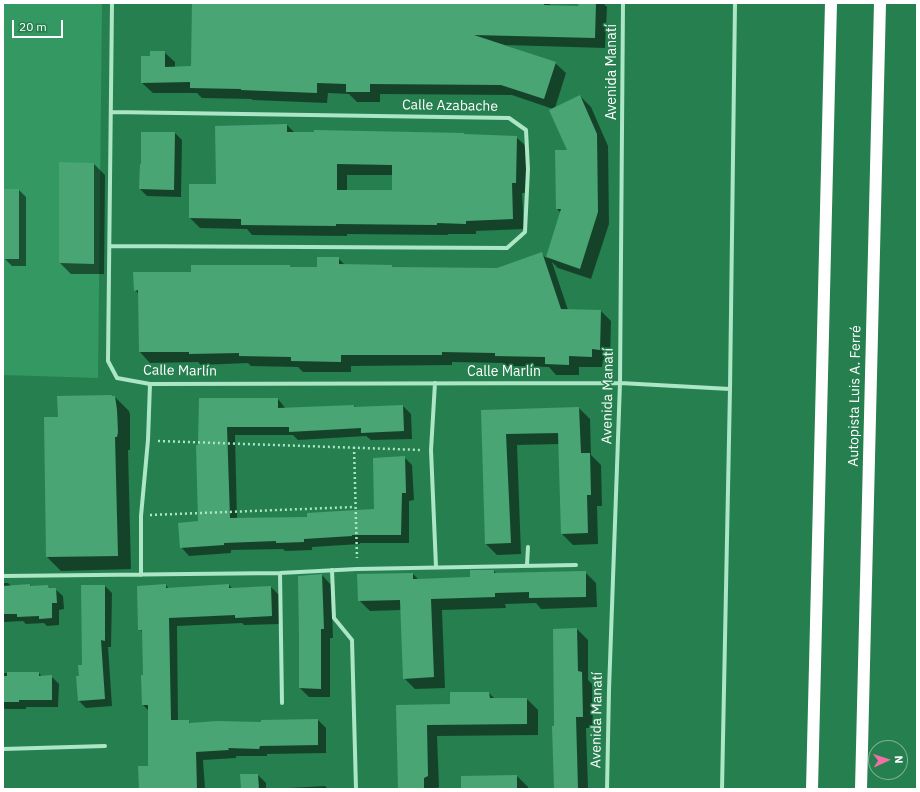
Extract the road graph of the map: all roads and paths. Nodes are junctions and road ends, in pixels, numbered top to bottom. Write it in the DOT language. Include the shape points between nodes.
graph roads {
  1 [pos="112,3"];
  2 [pos="623,3"];
  3 [pos="735,3"];
  4 [pos="831,3"];
  5 [pos="880,3"];
  6 [pos="111,112"];
  7 [pos="110,246"];
  8 [pos="620,382"];
  9 [pos="436,383"];
  10 [pos="150,384"];
  11 [pos="730,389"];
  12 [pos="148,440"];
  13 [pos="354,447"];
  14 [pos="431,450"];
  15 [pos="355,506"];
  16 [pos="141,516"];
  17 [pos="528,547"];
  18 [pos="527,565"];
  19 [pos="576,565"];
  20 [pos="436,567"];
  21 [pos="357,569"];
  22 [pos="332,570"];
  23 [pos="280,573"];
  24 [pos="142,575"];
  25 [pos="3,576"];
  26 [pos="282,703"];
  27 [pos="105,746"];
  28 [pos="3,749"];
  29 [pos="356,789"];
  30 [pos="607,789"];
  31 [pos="722,789"];
  32 [pos="812,789"];
  33 [pos="861,789"];
  1 -- 6 [label="street, Calle Marlín"];
  2 -- 8 [label="street, Avenida Manatí"];
  3 -- 11 [label="street"];
  4 -- 32 [label="highway"];
  5 -- 33 [label="highway, Autopista Luis A. Ferré"];
  6 -- 7 [label="street, Calle Marlín"];
  6 -- 7 [label="street, Calle Azabache" via="509,118 526,130 528,169 525,232 507,248"];
  7 -- 10 [label="street, Calle Marlín" via="108,361 117,378"];
  8 -- 9 [label="street, Calle Marlín"];
  8 -- 11 [label="street, Calle Marlín"];
  8 -- 30 [label="street, Avenida Manatí"];
  9 -- 10 [label="street, Calle Marlín"];
  9 -- 14 [label="street"];
  10 -- 12 [label="street"];
  11 -- 31 [label="street"];
  12 -- 13 [label="path"];
  12 -- 16 [label="street"];
  13 -- 14 [label="path"];
  13 -- 15 [label="path"];
  14 -- 20 [label="street"];
  15 -- 16 [label="path"];
  15 -- 21 [label="path"];
  16 -- 24 [label="street"];
  17 -- 18 [label="street"];
  18 -- 19 [label="street"];
  18 -- 20 [label="street"];
  20 -- 21 [label="street"];
  21 -- 22 [label="street"];
  22 -- 23 [label="street"];
  22 -- 29 [label="street" via="334,618 352,640"];
  23 -- 24 [label="street"];
  23 -- 26 [label="street"];
  24 -- 25 [label="street"];
  27 -- 28 [label="street"];
}
